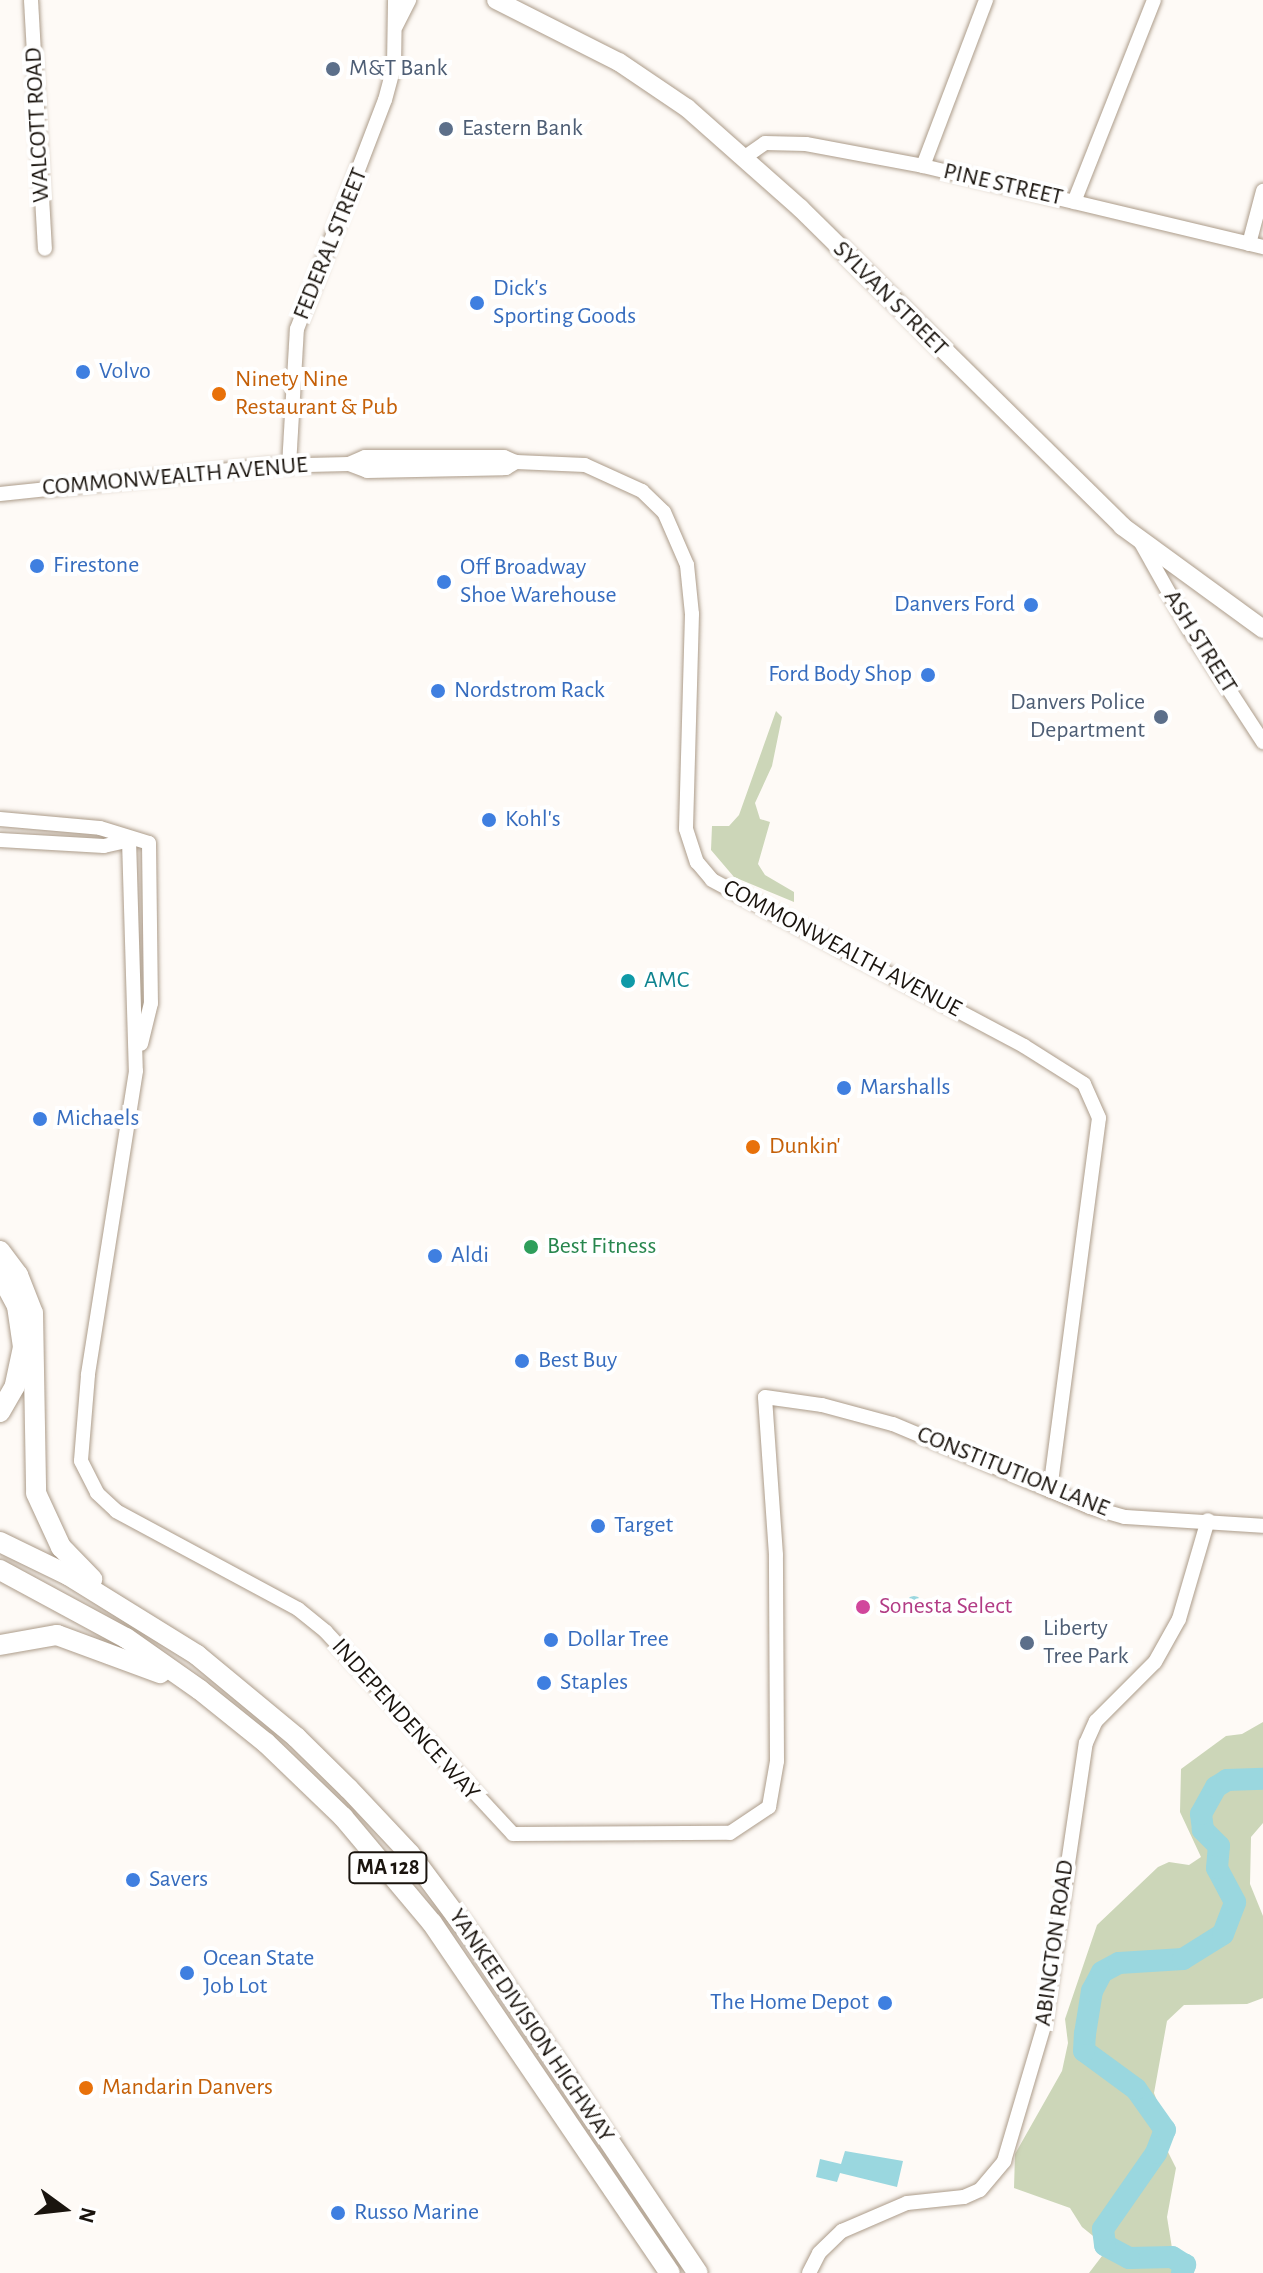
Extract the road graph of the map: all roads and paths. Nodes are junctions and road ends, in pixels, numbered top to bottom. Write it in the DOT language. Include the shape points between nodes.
graph roads {
  1 [pos="31,0"];
  2 [pos="395,0"];
  3 [pos="409,0"];
  4 [pos="496,0"];
  5 [pos="986,0"];
  6 [pos="1154,0"];
  7 [pos="396,26"];
  8 [pos="745,157"];
  9 [pos="923,166"];
  10 [pos="1263,191"];
  11 [pos="1074,202"];
  12 [pos="1256,245"];
  13 [pos="45,249"];
  14 [pos="289,466"];
  15 [pos="0,494"];
  16 [pos="1140,540"];
  17 [pos="1263,629"];
  18 [pos="1263,742"];
  19 [pos="0,819"];
  20 [pos="0,840"];
  21 [pos="129,840"];
  22 [pos="136,1056"];
  23 [pos="0,1251"];
  24 [pos="0,1274"];
  25 [pos="765,1397"];
  26 [pos="0,1412"];
  27 [pos="1050,1491"];
  28 [pos="1208,1520"];
  29 [pos="1263,1526"];
  30 [pos="0,1542"];
  31 [pos="0,1570"];
  32 [pos="121,1607"];
  33 [pos="0,1645"];
  34 [pos="200,1690"];
  35 [pos="670,2273"];
  36 [pos="698,2273"];
  37 [pos="809,2273"];
  1 -- 13 [label="street, WALCOTT ROAD"];
  2 -- 7 [label="street, FEDERAL STREET"];
  3 -- 7 [label="street, FEDERAL STREET"];
  4 -- 8 [label="main road, SYLVAN STREET" via="659,85"];
  5 -- 9 [label="street"];
  6 -- 11 [label="street"];
  7 -- 14 [label="street, FEDERAL STREET" via="394,66 380,116 297,329"];
  8 -- 9 [label="street, PINE STREET" via="781,140"];
  8 -- 16 [label="main road, SYLVAN STREET"];
  9 -- 11 [label="street, PINE STREET"];
  10 -- 12 [label="street"];
  11 -- 12 [label="street, PINE STREET"];
  14 -- 15 [label="street, COMMONWEALTH AVENUE"];
  14 -- 27 [label="street, COMMONWEALTH AVENUE" via="349,464 367,471 506,468 516,462 585,465 642,491 664,512 687,565 692,614 686,829 692,852 712,880 1067,1070 1094,1099 1099,1118"];
  16 -- 17 [label="main road, SYLVAN STREET"];
  16 -- 18 [label="street, ASH STREET" via="1176,608"];
  19 -- 21 [label="street, INDEPENDENCE WAY" via="100,828"];
  20 -- 21 [label="street, INDEPENDENCE WAY" via="104,846"];
  21 -- 22 [label="street, INDEPENDENCE WAY"];
  21 -- 22 [label="street, INDEPENDENCE WAY" via="149,843 151,1003"];
  22 -- 25 [label="street, INDEPENDENCE WAY" via="81,1430 81,1461 89,1479 116,1511 298,1609 326,1632 513,1834 730,1833 769,1807 777,1761 776,1555"];
  23 -- 32 [label="highway" via="18,1275 33,1313 36,1493 61,1547"];
  24 -- 26 [label="highway" via="17,1306 23,1347 15,1386"];
  25 -- 27 [label="street, CONSTITUTION LANE" via="893,1424"];
  27 -- 28 [label="street, CONSTITUTION LANE" via="1125,1517"];
  28 -- 29 [label="street, CONSTITUTION LANE"];
  28 -- 37 [label="street, ABINGTON ROAD" via="1179,1619 1155,1662 1096,1721 1086,1743 1044,2026 1004,2161 980,2190 964,2197 907,2203 842,2231 819,2253"];
  30 -- 32 [label="highway, YANKEE DIVISION HIGHWAY / MA 128"];
  31 -- 34 [label="highway, YANKEE DIVISION HIGHWAY / MA 128" via="114,1631"];
  32 -- 36 [label="highway, YANKEE DIVISION HIGHWAY / MA 128" via="197,1655 296,1737 410,1854 474,1940"];
  33 -- 34 [label="highway" via="57,1635"];
  34 -- 35 [label="highway, YANKEE DIVISION HIGHWAY / MA 128" via="266,1743 398,1880"];
}
